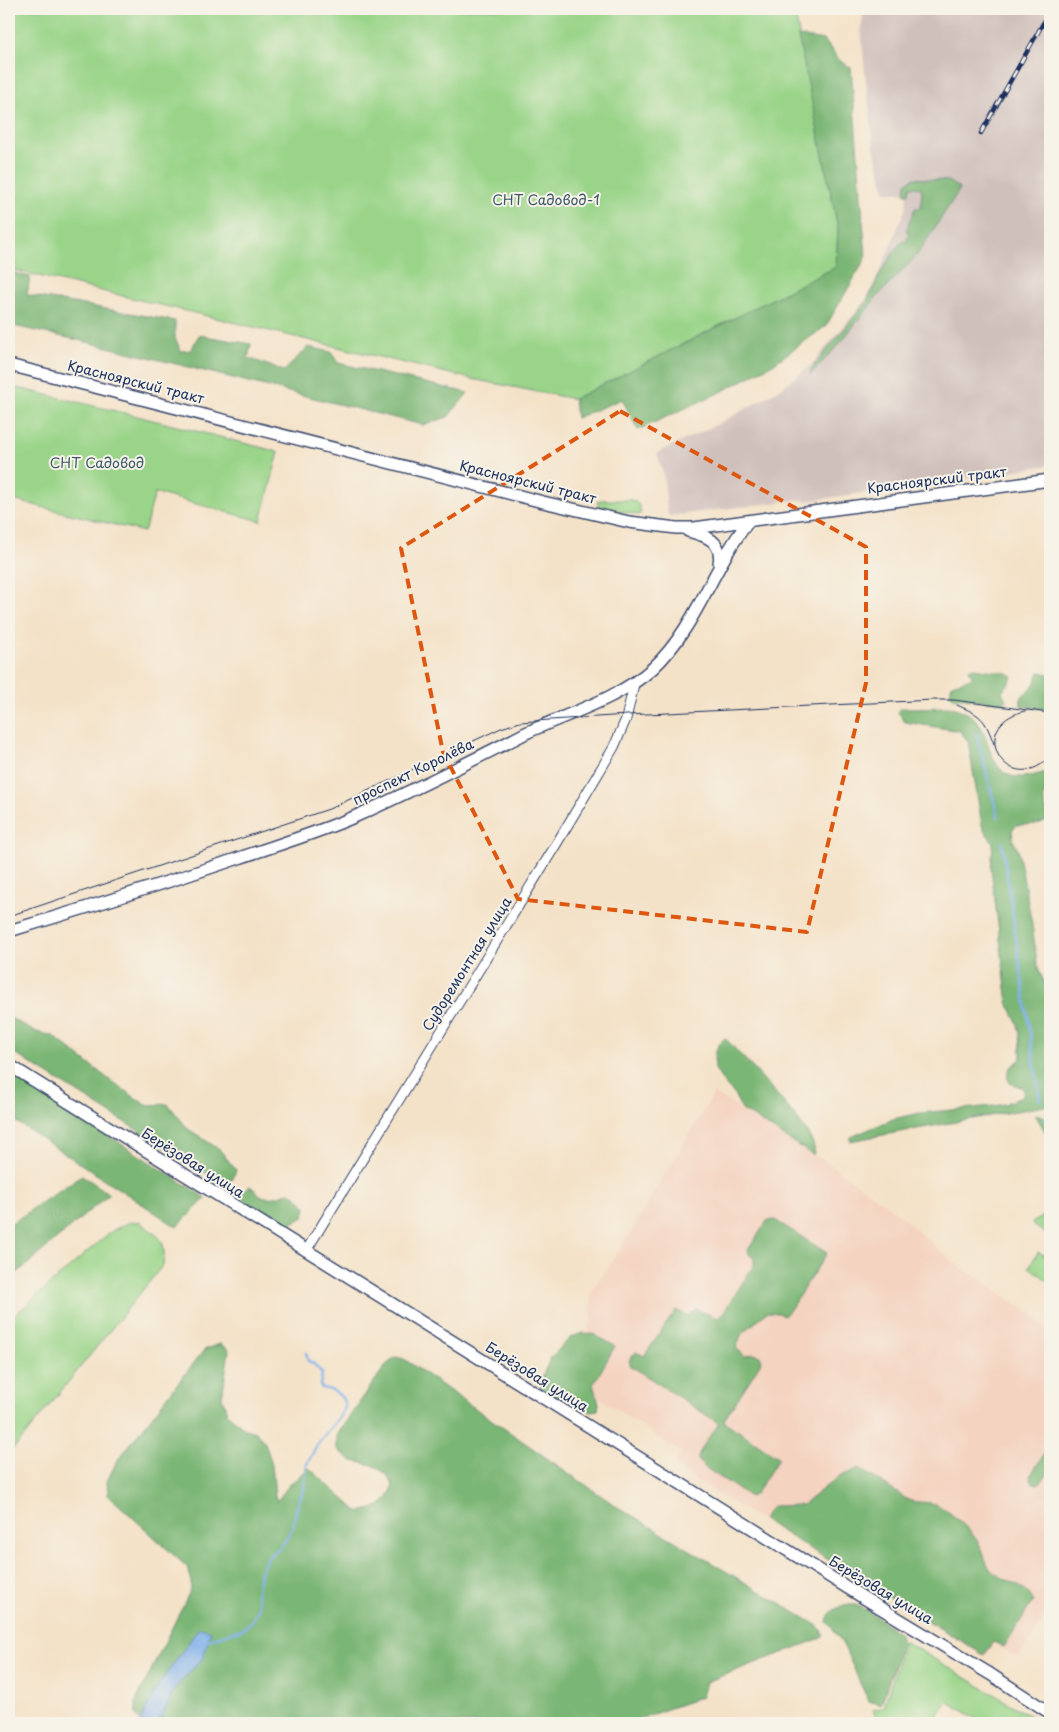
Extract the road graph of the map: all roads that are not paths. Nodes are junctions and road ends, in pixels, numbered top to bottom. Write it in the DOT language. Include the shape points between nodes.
graph roads {
  1 [pos="9,365"];
  2 [pos="1050,480"];
  3 [pos="748,522"];
  4 [pos="676,528"];
  5 [pos="718,570"];
  6 [pos="634,684"];
  7 [pos="9,931"];
  8 [pos="9,1065"];
  9 [pos="306,1250"];
  10 [pos="1050,1713"];
  1 -- 4 [label="main road, Красноярский тракт" via="543,502 629,522"];
  2 -- 3 [label="main road, Красноярский тракт"];
  3 -- 4 [label="main road, Красноярский тракт"];
  3 -- 5 [label="main road, проспект Королёва"];
  4 -- 5 [label="main road" via="714,542 720,551"];
  5 -- 6 [label="main road, проспект Королёва" via="676,642 652,670"];
  6 -- 7 [label="main road, проспект Королёва" via="329,827"];
  6 -- 9 [label="street, Судоремонтная улица" via="626,719 614,747 558,844"];
  8 -- 9 [label="main road, Берёзовая улица"];
  9 -- 10 [label="main road, Берёзовая улица"];
}
